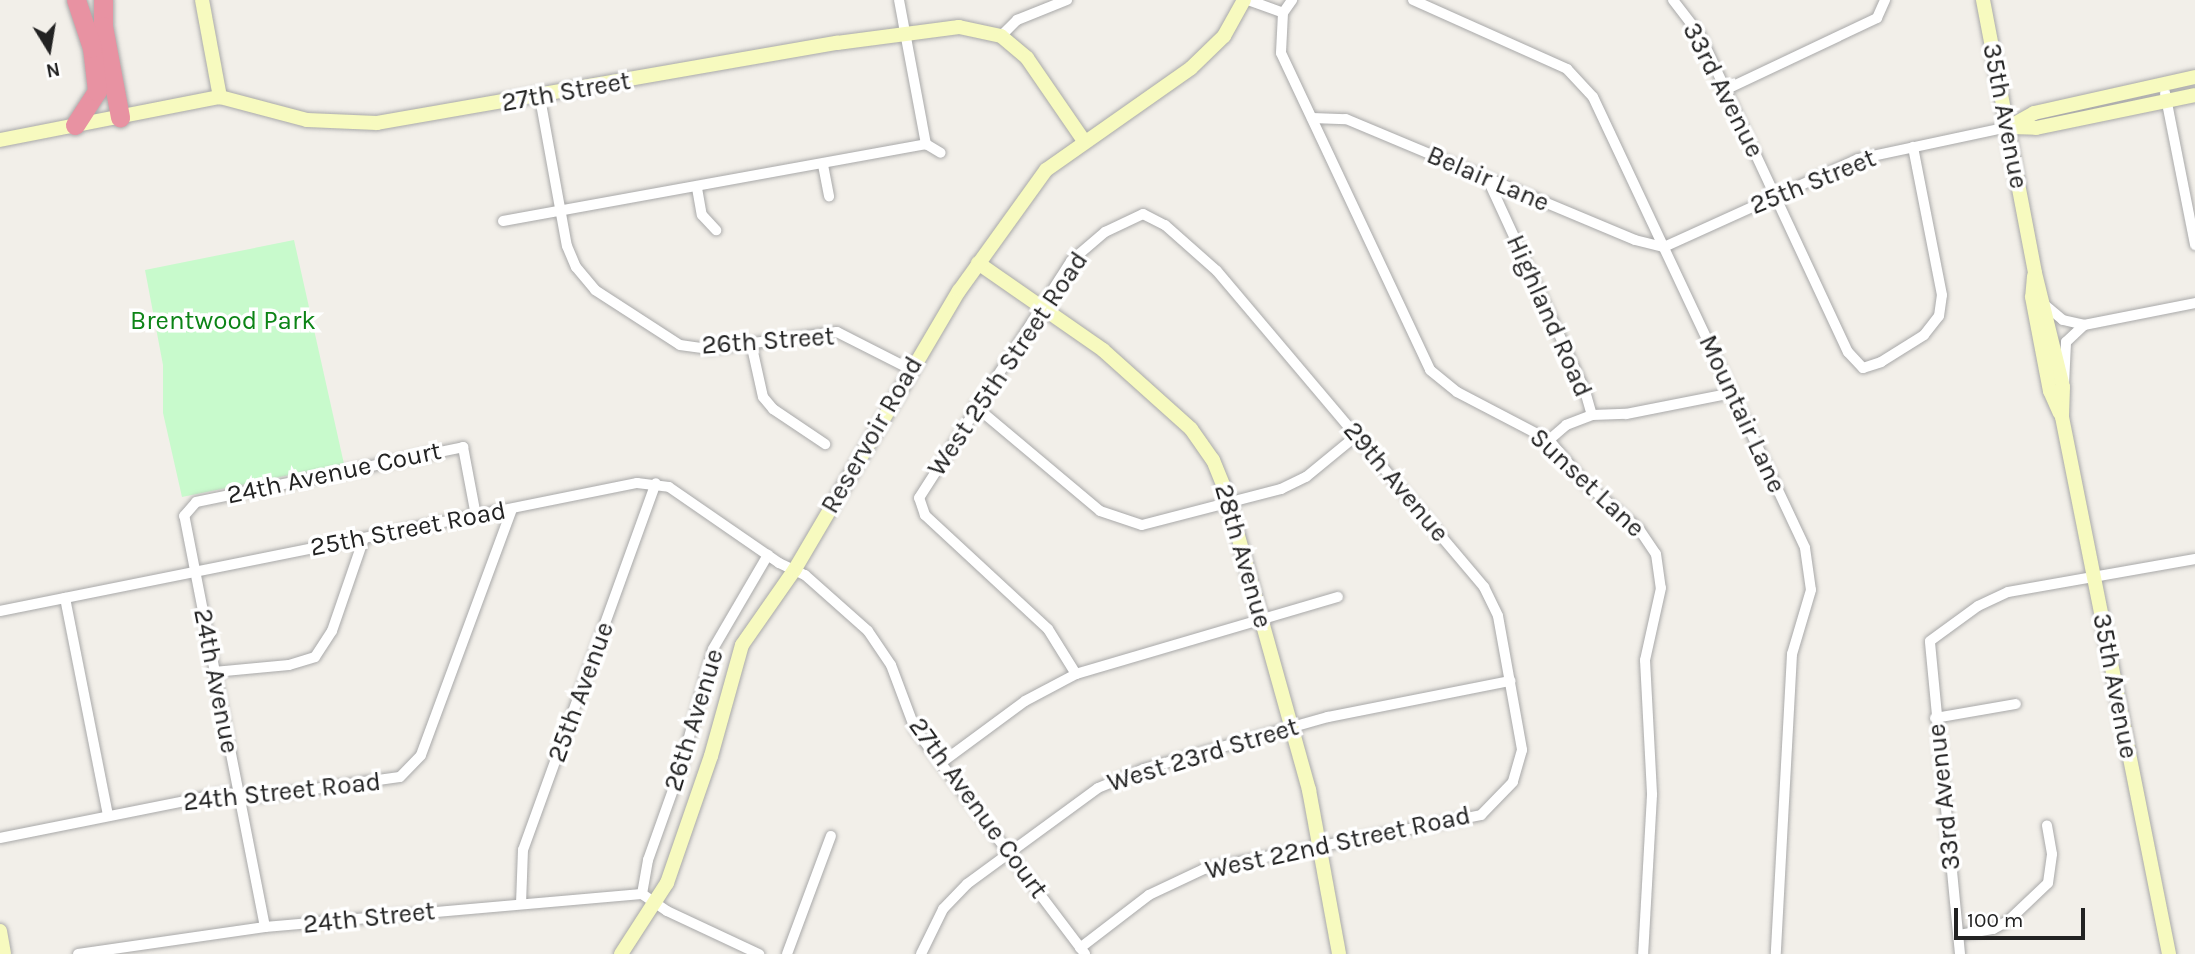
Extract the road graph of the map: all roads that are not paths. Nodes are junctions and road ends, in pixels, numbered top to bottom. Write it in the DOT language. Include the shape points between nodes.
graph roads {
  1 [pos="76,0"];
  2 [pos="103,0"];
  3 [pos="202,0"];
  4 [pos="899,0"];
  5 [pos="1067,0"];
  6 [pos="1246,0"];
  7 [pos="1292,0"];
  8 [pos="1413,0"];
  9 [pos="1674,0"];
  10 [pos="1885,0"];
  11 [pos="1983,0"];
  12 [pos="1283,13"];
  13 [pos="905,33"];
  14 [pos="1001,36"];
  15 [pos="92,48"];
  16 [pos="2195,77"];
  17 [pos="2163,85"];
  18 [pos="1727,89"];
  19 [pos="2195,95"];
  20 [pos="220,97"];
  21 [pos="540,98"];
  22 [pos="2167,102"];
  23 [pos="115,118"];
  24 [pos="1312,118"];
  25 [pos="75,125"];
  26 [pos="2009,127"];
  27 [pos="0,140"];
  28 [pos="1084,141"];
  29 [pos="926,144"];
  30 [pos="1913,147"];
  31 [pos="941,153"];
  32 [pos="823,165"];
  33 [pos="1488,180"];
  34 [pos="697,188"];
  35 [pos="829,196"];
  36 [pos="1775,196"];
  37 [pos="560,212"];
  38 [pos="1143,214"];
  39 [pos="503,221"];
  40 [pos="716,230"];
  41 [pos="2195,245"];
  42 [pos="1664,247"];
  43 [pos="978,263"];
  44 [pos="2035,273"];
  45 [pos="2195,303"];
  46 [pos="2045,305"];
  47 [pos="1041,307"];
  48 [pos="2084,325"];
  49 [pos="751,343"];
  50 [pos="910,369"];
  51 [pos="2063,387"];
  52 [pos="1732,393"];
  53 [pos="975,406"];
  54 [pos="1592,415"];
  55 [pos="2062,417"];
  56 [pos="1356,436"];
  57 [pos="1549,440"];
  58 [pos="825,444"];
  59 [pos="656,484"];
  60 [pos="1229,504"];
  61 [pos="512,509"];
  62 [pos="184,516"];
  63 [pos="476,516"];
  64 [pos="364,538"];
  65 [pos="768,555"];
  66 [pos="2195,559"];
  67 [pos="795,569"];
  68 [pos="194,571"];
  69 [pos="2093,576"];
  70 [pos="1338,597"];
  71 [pos="65,598"];
  72 [pos="0,611"];
  73 [pos="1262,619"];
  74 [pos="214,672"];
  75 [pos="1076,674"];
  76 [pos="1510,681"];
  77 [pos="2016,704"];
  78 [pos="1936,718"];
  79 [pos="1292,727"];
  80 [pos="942,763"];
  81 [pos="238,795"];
  82 [pos="1492,808"];
  83 [pos="108,816"];
  84 [pos="2047,825"];
  85 [pos="831,836"];
  86 [pos="0,838"];
  87 [pos="1320,846"];
  88 [pos="1008,852"];
  89 [pos="642,894"];
  90 [pos="521,904"];
  91 [pos="656,905"];
  92 [pos="265,927"];
  93 [pos="0,931"];
  94 [pos="1959,935"];
  95 [pos="1083,951"];
  96 [pos="4,954"];
  97 [pos="78,954"];
  98 [pos="621,954"];
  99 [pos="759,954"];
  100 [pos="787,954"];
  101 [pos="920,954"];
  102 [pos="1339,954"];
  103 [pos="1643,954"];
  104 [pos="1776,954"];
  105 [pos="1960,954"];
  106 [pos="2169,954"];
  1 -- 15 [label="highway"];
  2 -- 23 [label="highway"];
  3 -- 20 [label="street"];
  4 -- 13 [label="street"];
  5 -- 14 [label="street" via="1017,20"];
  6 -- 12 [label="street"];
  6 -- 28 [label="street, Reservoir Road" via="1224,36 1191,68"];
  7 -- 12 [label="street"];
  8 -- 42 [label="street, Mountair Lane" via="1578,77 1593,97"];
  9 -- 18 [label="street, 33rd Avenue" via="1700,35"];
  10 -- 18 [label="street" via="1881,14"];
  11 -- 26 [label="street, 35th Avenue"];
  12 -- 24 [label="street, Sunset Lane" via="1281,53"];
  13 -- 14 [label="street, 27th Street" via="959,27"];
  13 -- 21 [label="street, 27th Street"];
  13 -- 29 [label="street"];
  14 -- 28 [label="street" via="1033,66"];
  15 -- 23 [label="highway"];
  15 -- 25 [label="highway" via="96,96"];
  16 -- 17 [label="street, 25th Street"];
  17 -- 22 [label="street"];
  17 -- 26 [label="street, 25th Street" via="2034,113"];
  18 -- 36 [label="street, 33rd Avenue"];
  19 -- 22 [label="street, 25th Street"];
  20 -- 21 [label="street, 27th Street" via="307,120 356,125"];
  20 -- 23 [label="street, 27th Street"];
  21 -- 37 [label="street"];
  22 -- 26 [label="street, 25th Street" via="2036,128"];
  22 -- 41 [label="street"];
  23 -- 25 [label="street, 27th Street"];
  24 -- 33 [label="street, Belair Lane" via="1346,119"];
  24 -- 57 [label="street, Sunset Lane" via="1430,370 1457,392"];
  25 -- 27 [label="street, 27th Street"];
  26 -- 30 [label="street, 25th Street"];
  26 -- 44 [label="street, 35th Avenue"];
  28 -- 43 [label="street, Reservoir Road" via="1046,170"];
  29 -- 31 [label="street"];
  29 -- 32 [label="street"];
  30 -- 36 [label="street, 25th Street" via="1858,159"];
  30 -- 36 [label="street, 33rd Avenue" via="1942,295 1939,316 1924,335 1881,362 1863,368 1848,352"];
  32 -- 34 [label="street"];
  32 -- 35 [label="street"];
  33 -- 42 [label="street, Belair Lane" via="1635,240"];
  33 -- 54 [label="street, Highland Road" via="1586,391"];
  34 -- 37 [label="street"];
  34 -- 40 [label="street" via="702,215"];
  36 -- 42 [label="street, 25th Street"];
  37 -- 39 [label="street"];
  37 -- 49 [label="street, 26th Street" via="567,246 585,280 642,323 695,348"];
  38 -- 47 [label="street, West 25th Street Road" via="1083,248"];
  38 -- 56 [label="street, 29th Avenue" via="1164,225 1217,271"];
  42 -- 52 [label="street, Mountair Lane"];
  43 -- 47 [label="street, 28th Avenue"];
  43 -- 50 [label="street, Reservoir Road"];
  44 -- 46 [label="street, 35th Avenue"];
  44 -- 55 [label="street, 35th Avenue" via="2032,297 2050,391"];
  45 -- 48 [label="street"];
  46 -- 48 [label="street" via="2063,320"];
  46 -- 51 [label="street, 35th Avenue"];
  47 -- 53 [label="street, West 25th Street Road"];
  47 -- 60 [label="street, 28th Avenue" via="1103,350 1191,429 1213,460"];
  48 -- 51 [label="street" via="2066,342"];
  49 -- 50 [label="street, 26th Street" via="837,332"];
  49 -- 58 [label="street" via="763,397 773,409"];
  50 -- 67 [label="street, Reservoir Road"];
  51 -- 55 [label="street, 35th Avenue"];
  52 -- 54 [label="street" via="1626,414"];
  52 -- 104 [label="street, Mountair Lane" via="1805,548 1812,577 1791,654"];
  53 -- 60 [label="street" via="1015,435 1085,500 1118,520 1155,524"];
  53 -- 75 [label="street, West 25th Street Road" via="919,502 925,515 1048,629"];
  54 -- 57 [label="street" via="1566,425"];
  55 -- 69 [label="street, 35th Avenue"];
  56 -- 60 [label="street" via="1301,480"];
  56 -- 76 [label="street, 29th Avenue" via="1484,587 1498,616"];
  57 -- 103 [label="street, Sunset Lane" via="1584,482 1639,528 1658,562 1659,607 1645,660 1652,795"];
  59 -- 61 [label="street, 25th Street Road" via="637,483"];
  59 -- 65 [label="street, 25th Street Road" via="674,489"];
  59 -- 90 [label="street, 25th Avenue" via="523,850"];
  60 -- 73 [label="street, 28th Avenue"];
  61 -- 63 [label="street, 25th Street Road"];
  61 -- 81 [label="street, 24th Street Road" via="433,727 412,768 383,783"];
  62 -- 63 [label="street, 24th Avenue Court" via="195,502 463,447"];
  62 -- 68 [label="street, 24th Avenue"];
  63 -- 64 [label="street, 25th Street Road"];
  64 -- 68 [label="street, 25th Street Road"];
  64 -- 74 [label="street" via="332,631 315,657 289,665"];
  65 -- 67 [label="street, 25th Street Road"];
  65 -- 89 [label="street, 26th Avenue" via="713,649 680,770 644,873"];
  66 -- 69 [label="street"];
  67 -- 80 [label="street, 27th Avenue Court" via="862,624 878,644 915,729"];
  67 -- 91 [label="street, Reservoir Road" via="750,631 736,660 711,756"];
  68 -- 71 [label="street, 25th Street Road"];
  68 -- 74 [label="street, 24th Avenue"];
  69 -- 78 [label="street, 33rd Avenue" via="2008,592 1978,606 1930,641"];
  69 -- 106 [label="street, 35th Avenue"];
  70 -- 73 [label="street"];
  71 -- 72 [label="street, 25th Street Road"];
  71 -- 83 [label="street"];
  73 -- 75 [label="street"];
  73 -- 79 [label="street, 28th Avenue"];
  74 -- 81 [label="street, 24th Avenue"];
  75 -- 80 [label="street" via="1025,701"];
  76 -- 79 [label="street, West 23rd Street"];
  76 -- 82 [label="street, 29th Avenue" via="1522,738 1521,759 1513,782"];
  77 -- 78 [label="street"];
  78 -- 94 [label="street, 33rd Avenue"];
  79 -- 87 [label="street, 28th Avenue"];
  79 -- 88 [label="street, West 23rd Street" via="1119,778 1078,800"];
  80 -- 88 [label="street, 27th Avenue Court"];
  81 -- 83 [label="street, 24th Street Road" via="226,793"];
  81 -- 92 [label="street, 24th Avenue"];
  82 -- 87 [label="street, West 22nd Street Road" via="1466,820"];
  83 -- 86 [label="street, 24th Street Road"];
  84 -- 94 [label="street" via="2052,854 2048,883 2008,921 1993,929"];
  85 -- 100 [label="street"];
  87 -- 95 [label="street, West 22nd Street Road" via="1186,876 1149,895"];
  87 -- 102 [label="street, 28th Avenue"];
  88 -- 95 [label="street, 27th Avenue Court"];
  88 -- 101 [label="street, West 23rd Street" via="950,900"];
  89 -- 90 [label="street, 24th Street"];
  89 -- 91 [label="street"];
  90 -- 92 [label="street, 24th Street"];
  91 -- 98 [label="street, Reservoir Road"];
  91 -- 99 [label="street"];
  92 -- 97 [label="street, 24th Street"];
  93 -- 96 [label="street"];
  94 -- 105 [label="street, 33rd Avenue"];
}
